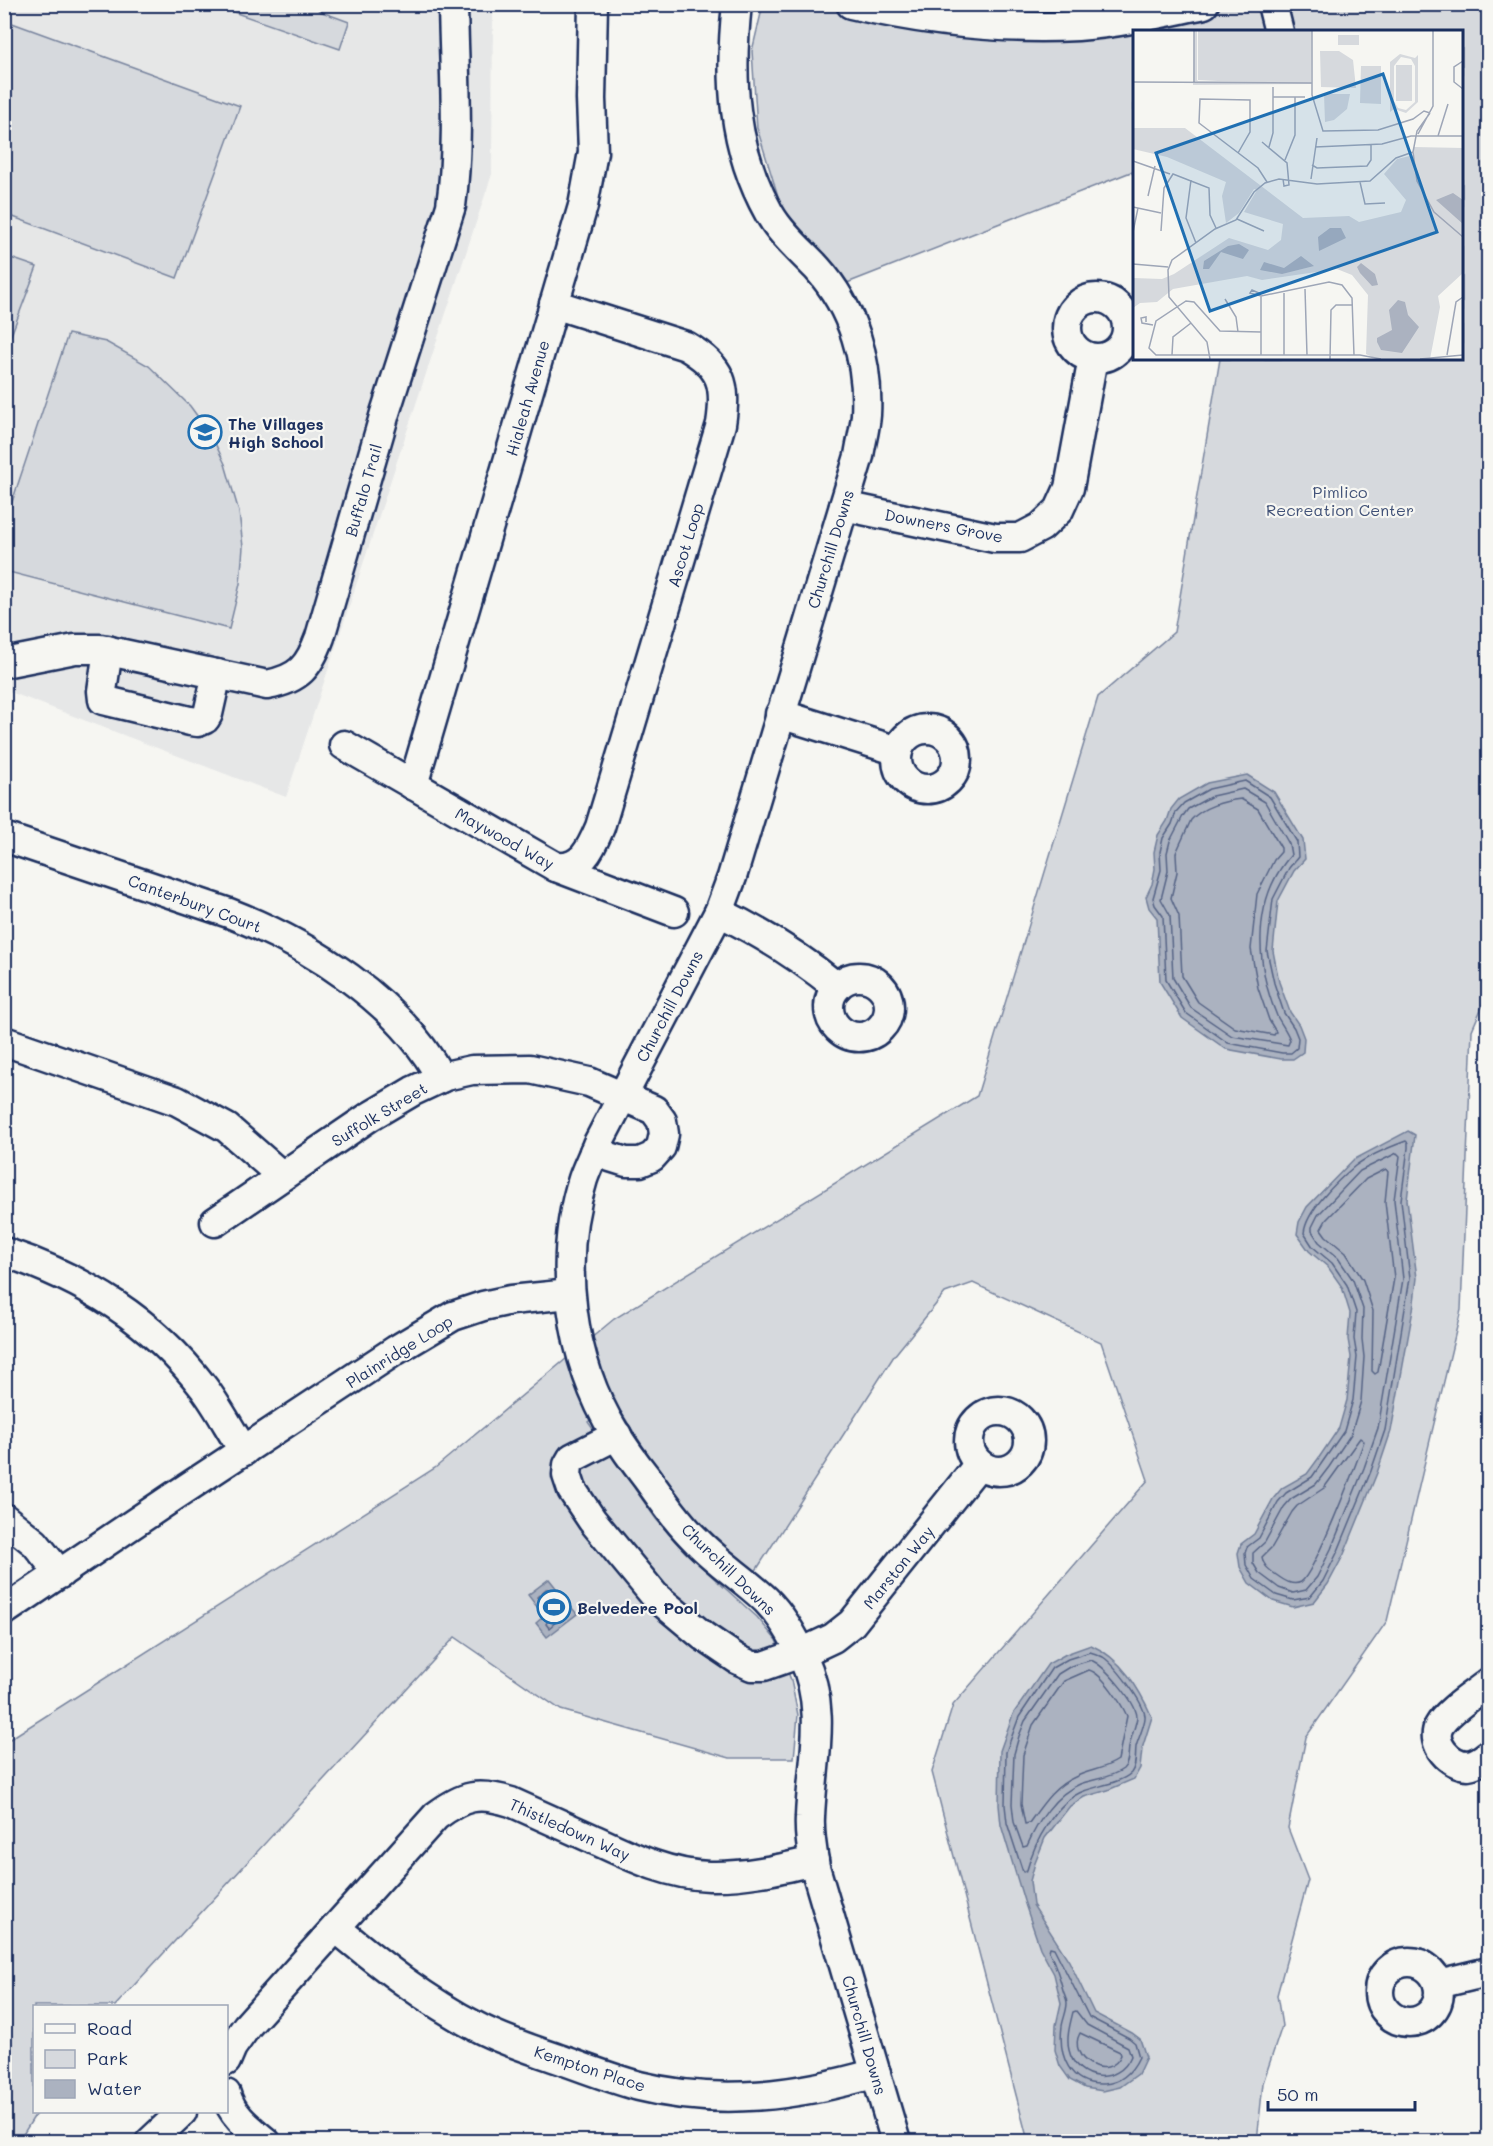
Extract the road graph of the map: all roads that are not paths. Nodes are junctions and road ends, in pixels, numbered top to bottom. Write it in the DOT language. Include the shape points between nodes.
graph roads {
  1 [pos="453,4"];
  2 [pos="593,4"];
  3 [pos="736,4"];
  4 [pos="1204,4"];
  5 [pos="1272,4"];
  6 [pos="868,6"];
  7 [pos="1278,30"];
  8 [pos="554,304"];
  9 [pos="1093,358"];
  10 [pos="844,506"];
  11 [pos="108,650"];
  12 [pos="4,663"];
  13 [pos="217,674"];
  14 [pos="780,714"];
  15 [pos="345,745"];
  16 [pos="898,751"];
  17 [pos="413,785"];
  18 [pos="4,837"];
  19 [pos="556,867"];
  20 [pos="674,912"];
  21 [pos="719,912"];
  22 [pos="837,987"];
  23 [pos="4,1041"];
  24 [pos="441,1078"];
  25 [pos="622,1095"];
  26 [pos="594,1152"];
  27 [pos="282,1176"];
  28 [pos="214,1222"];
  29 [pos="4,1252"];
  30 [pos="570,1294"];
  31 [pos="617,1435"];
  32 [pos="244,1451"];
  33 [pos="979,1464"];
  34 [pos="4,1518"];
  35 [pos="60,1574"];
  36 [pos="4,1611"];
  37 [pos="801,1653"];
  38 [pos="1488,1683"];
  39 [pos="1488,1755"];
  40 [pos="813,1861"];
  41 [pos="336,1928"];
  42 [pos="1488,1972"];
  43 [pos="1438,1984"];
  44 [pos="228,2056"];
  45 [pos="876,2073"];
  46 [pos="228,2101"];
  47 [pos="181,2113"];
  48 [pos="150,2142"];
  49 [pos="266,2142"];
  50 [pos="896,2142"];
  1 -- 13 [label="street, Buffalo Trail" via="456,146 451,207 385,413 321,637 304,670 285,682 267,685"];
  2 -- 8 [label="street, Hialeah Avenue" via="593,152 583,206"];
  3 -- 10 [label="street, Churchill Downs" via="732,72 739,136 750,173 788,239 818,269 843,304 861,348 866,417"];
  4 -- 6 [label="street" via="1078,26 993,24 898,15"];
  5 -- 7 [label="street"];
  8 -- 17 [label="street, Hialeah Avenue"];
  8 -- 19 [label="street, Ascot Loop" via="686,346 717,371 724,403 721,424 600,827 581,859 567,868"];
  9 -- 10 [label="street, Downers Grove" via="1070,488 1059,510 1041,527 1020,538 995,538"];
  10 -- 14 [label="street, Churchill Downs"];
  11 -- 12 [label="street, Buffalo Trail" via="75,649"];
  11 -- 13 [label="street, Buffalo Trail"];
  11 -- 13 [label="street" via="102,700 179,719 205,719"];
  14 -- 16 [label="street"];
  14 -- 21 [label="street, Churchill Downs"];
  15 -- 17 [label="street, Maywood Way"];
  17 -- 19 [label="street, Maywood Way"];
  18 -- 24 [label="street, Canterbury Court" via="229,913 319,957 377,1001 411,1034"];
  19 -- 20 [label="street, Maywood Way"];
  21 -- 22 [label="street" via="763,934"];
  21 -- 25 [label="street, Churchill Downs"];
  23 -- 27 [label="street" via="177,1101 227,1128"];
  24 -- 25 [label="street, Suffolk Street" via="472,1070 530,1069 589,1082"];
  24 -- 27 [label="street, Suffolk Street" via="378,1112"];
  25 -- 26 [label="street, Churchill Downs"];
  25 -- 26 [label="street" via="658,1115 664,1134 661,1147 640,1162"];
  26 -- 30 [label="street, Churchill Downs" via="575,1212"];
  27 -- 28 [label="street, Suffolk Street"];
  29 -- 32 [label="street" via="43,1265 98,1292 139,1321 205,1389"];
  30 -- 31 [label="street, Churchill Downs" via="588,1371"];
  30 -- 32 [label="street, Plainridge Loop" via="512,1300 453,1316"];
  31 -- 37 [label="street, Churchill Downs" via="696,1541 766,1600"];
  31 -- 37 [label="street, Marston Way" via="572,1458 567,1475 592,1520 626,1563 655,1596 737,1659 752,1666 764,1666"];
  32 -- 35 [label="street, Plainridge Loop"];
  33 -- 37 [label="street, Marston Way" via="852,1623 833,1638"];
  34 -- 35 [label="street" via="34,1543"];
  35 -- 36 [label="street, Plainridge Loop"];
  37 -- 40 [label="street, Churchill Downs" via="814,1686 818,1715 810,1818"];
  38 -- 39 [label="street" via="1444,1718 1437,1729 1437,1742 1443,1754 1454,1762 1467,1765"];
  40 -- 41 [label="street, Thistledown Way" via="739,1876 684,1874 629,1856 511,1802 473,1796 455,1802 436,1816"];
  40 -- 45 [label="street, Churchill Downs"];
  41 -- 44 [label="street, Thistledown Way" via="247,2026"];
  41 -- 45 [label="street, Kempton Place" via="410,1987 479,2029 640,2086 696,2095 781,2095 831,2087"];
  42 -- 43 [label="street"];
  45 -- 50 [label="street, Churchill Downs"];
  46 -- 49 [label="street" via="244,2124"];
  47 -- 48 [label="street"];
}
